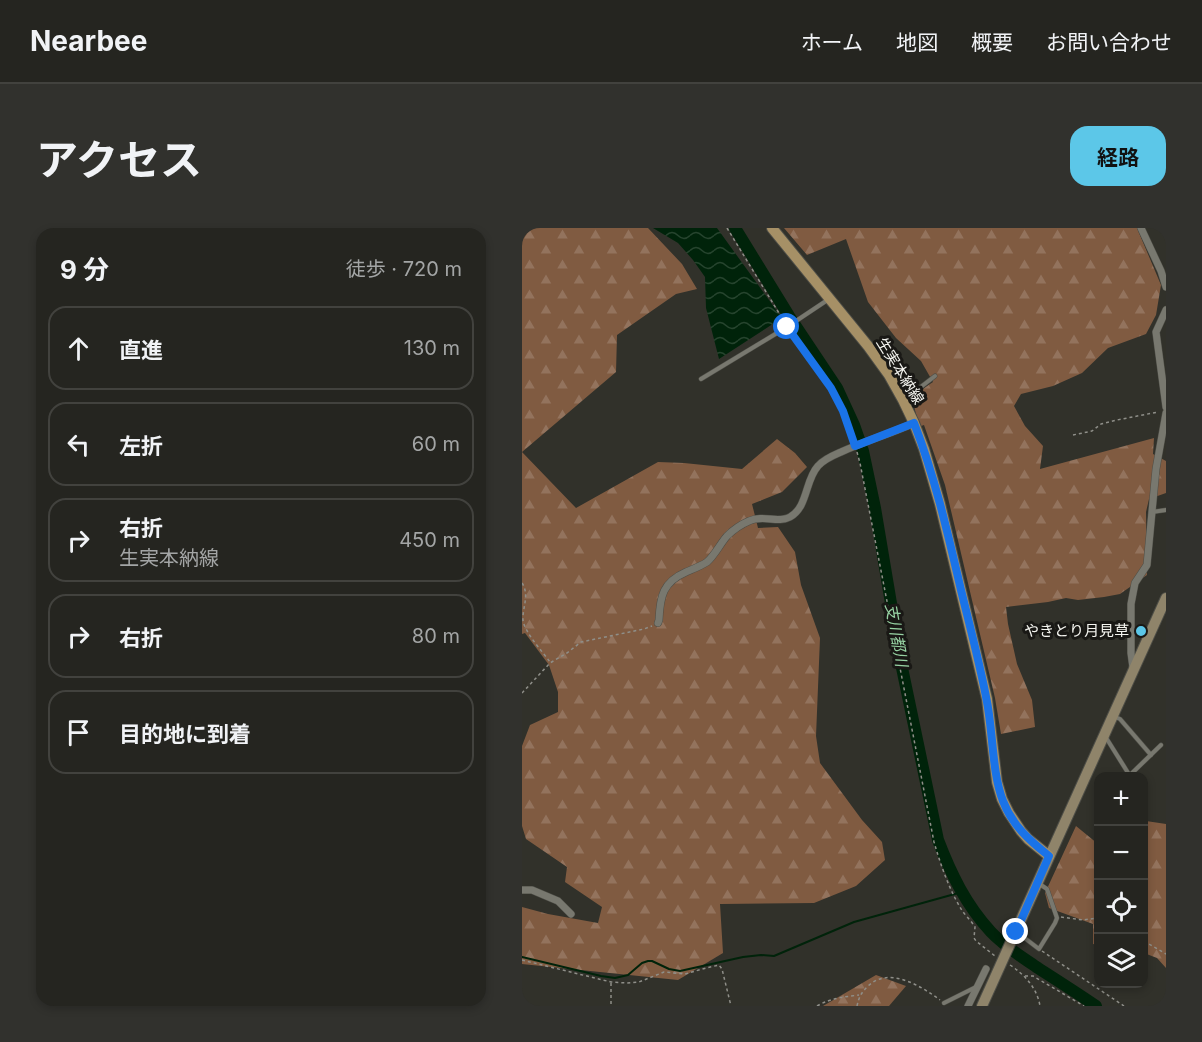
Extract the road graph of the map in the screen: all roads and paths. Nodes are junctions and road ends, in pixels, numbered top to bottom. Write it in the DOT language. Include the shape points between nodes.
graph roads {
  1 [pos="727,228"];
  2 [pos="772,228"];
  3 [pos="1141,228"];
  4 [pos="1166,287"];
  5 [pos="830,299"];
  6 [pos="1166,310"];
  7 [pos="787,327"];
  8 [pos="1166,328"];
  9 [pos="1156,332"];
  10 [pos="935,376"];
  11 [pos="701,379"];
  12 [pos="903,400"];
  13 [pos="1166,410"];
  14 [pos="914,423"];
  15 [pos="1073,435"];
  16 [pos="856,445"];
  17 [pos="1166,510"];
  18 [pos="1152,512"];
  19 [pos="522,583"];
  20 [pos="1166,598"];
  21 [pos="658,623"];
  22 [pos="550,663"];
  23 [pos="1133,668"];
  24 [pos="522,693"];
  25 [pos="1112,716"];
  26 [pos="1104,734"];
  27 [pos="1161,745"];
  28 [pos="1151,755"];
  29 [pos="1128,772"];
  30 [pos="1134,772"];
  31 [pos="1049,856"];
  32 [pos="1037,883"];
  33 [pos="522,890"];
  34 [pos="571,914"];
  35 [pos="1057,916"];
  36 [pos="1094,919"];
  37 [pos="1016,932"];
  38 [pos="1148,944"];
  39 [pos="1039,949"];
  40 [pos="1166,954"];
  41 [pos="522,960"];
  42 [pos="1003,960"];
  43 [pos="987,975"];
  44 [pos="1025,976"];
  45 [pos="611,982"];
  46 [pos="977,987"];
  47 [pos="859,995"];
  48 [pos="944,1003"];
  49 [pos="612,1006"];
  50 [pos="731,1006"];
  51 [pos="817,1006"];
  52 [pos="857,1006"];
  53 [pos="968,1006"];
  54 [pos="981,1006"];
  55 [pos="1040,1006"];
  56 [pos="1084,1006"];
  57 [pos="1124,1006"];
  1 -- 7 [label="path"];
  2 -- 5 [label="main road, 生実本納線"];
  3 -- 4 [label="street"];
  5 -- 7 [label="lane"];
  5 -- 12 [label="main road, 生実本納線" via="889,375"];
  6 -- 9 [label="street"];
  7 -- 11 [label="lane"];
  7 -- 16 [label="path" via="831,388"];
  8 -- 9 [label="street"];
  9 -- 13 [label="street"];
  10 -- 12 [label="lane"];
  12 -- 14 [label="main road, 生実本納線"];
  13 -- 15 [label="path" via="1101,424 1092,431"];
  13 -- 18 [label="street"];
  14 -- 16 [label="street"];
  14 -- 31 [label="main road, 生実本納線" via="940,504 987,699 1002,799 1021,831"];
  16 -- 21 [label="street" via="820,463 802,504 791,516 747,521 706,562 673,578 662,595"];
  16 -- 42 [label="path" via="934,842 956,898 975,927 974,938"];
  17 -- 18 [label="lane"];
  18 -- 23 [label="street" via="1147,565 1135,583 1131,604"];
  19 -- 22 [label="path" via="526,595 524,624"];
  20 -- 23 [label="street"];
  21 -- 22 [label="path" via="581,642"];
  22 -- 24 [label="path"];
  23 -- 25 [label="street"];
  25 -- 26 [label="street"];
  25 -- 28 [label="lane" via="1120,719"];
  26 -- 29 [label="lane"];
  26 -- 31 [label="street"];
  27 -- 28 [label="lane"];
  28 -- 30 [label="lane"];
  31 -- 32 [label="street"];
  32 -- 35 [label="lane" via="1047,889"];
  32 -- 37 [label="street"];
  33 -- 34 [label="street" via="558,901"];
  35 -- 36 [label="path"];
  35 -- 39 [label="lane"];
  37 -- 39 [label="lane"];
  37 -- 42 [label="street"];
  38 -- 40 [label="path"];
  39 -- 57 [label="path"];
  41 -- 45 [label="path"];
  42 -- 43 [label="street"];
  42 -- 44 [label="path"];
  43 -- 46 [label="street"];
  43 -- 54 [label="street"];
  44 -- 55 [label="path" via="1039,997"];
  44 -- 56 [label="path" via="1033,976"];
  45 -- 49 [label="path"];
  45 -- 50 [label="path" via="639,982 664,972 685,974 719,965"];
  46 -- 48 [label="lane"];
  46 -- 53 [label="street"];
  47 -- 48 [label="path" via="879,978 897,978 917,985"];
  47 -- 51 [label="path"];
  47 -- 52 [label="path"];
}
